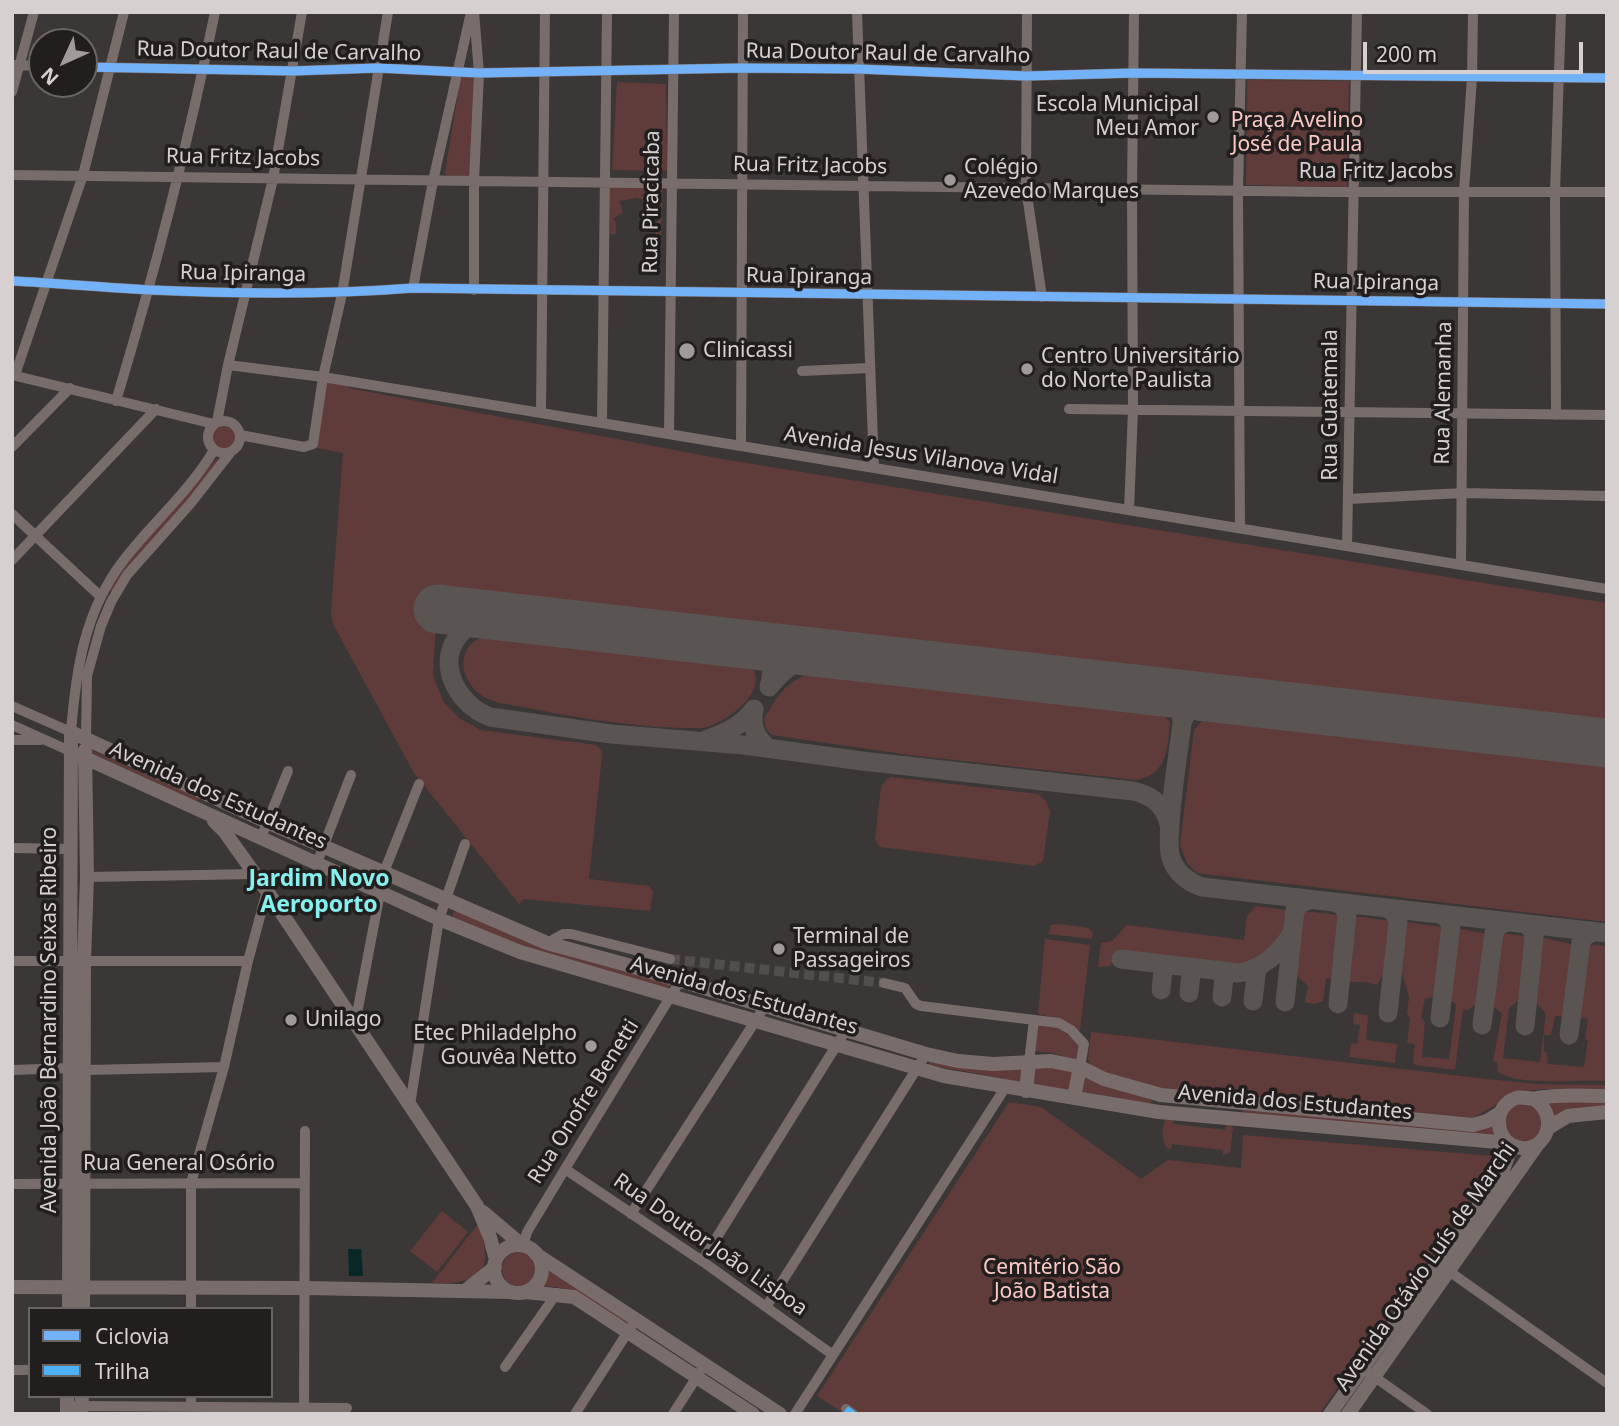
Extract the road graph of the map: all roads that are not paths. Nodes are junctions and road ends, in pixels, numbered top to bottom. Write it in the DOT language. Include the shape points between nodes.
graph roads {
  1 [pos="34,12"];
  2 [pos="124,12"];
  3 [pos="215,12"];
  4 [pos="302,12"];
  5 [pos="388,12"];
  6 [pos="473,12"];
  7 [pos="545,12"];
  8 [pos="607,12"];
  9 [pos="674,12"];
  10 [pos="743,12"];
  11 [pos="857,12"];
  12 [pos="1027,12"];
  13 [pos="1134,12"];
  14 [pos="1242,12"];
  15 [pos="1357,12"];
  16 [pos="1473,12"];
  17 [pos="1561,12"];
  18 [pos="16,65"];
  19 [pos="98,67"];
  20 [pos="111,67"];
  21 [pos="378,68"];
  22 [pos="743,68"];
  23 [pos="203,69"];
  24 [pos="859,69"];
  25 [pos="293,71"];
  26 [pos="673,71"];
  27 [pos="457,72"];
  28 [pos="545,72"];
  29 [pos="607,72"];
  30 [pos="479,73"];
  31 [pos="1134,73"];
  32 [pos="1242,74"];
  33 [pos="1354,75"];
  34 [pos="1026,76"];
  35 [pos="1472,78"];
  36 [pos="1559,78"];
  37 [pos="1607,78"];
  38 [pos="12,92"];
  39 [pos="12,175"];
  40 [pos="83,175"];
  41 [pos="179,176"];
  42 [pos="273,179"];
  43 [pos="359,179"];
  44 [pos="433,181"];
  45 [pos="474,181"];
  46 [pos="543,182"];
  47 [pos="605,183"];
  48 [pos="672,184"];
  49 [pos="741,185"];
  50 [pos="863,186"];
  51 [pos="1026,188"];
  52 [pos="1132,190"];
  53 [pos="1238,191"];
  54 [pos="1464,191"];
  55 [pos="1353,192"];
  56 [pos="1555,192"];
  57 [pos="1607,192"];
  58 [pos="12,281"];
  59 [pos="47,283"];
  60 [pos="414,288"];
  61 [pos="149,290"];
  62 [pos="474,290"];
  63 [pos="542,291"];
  64 [pos="604,292"];
  65 [pos="246,293"];
  66 [pos="670,293"];
  67 [pos="741,293"];
  68 [pos="342,294"];
  69 [pos="867,295"];
  70 [pos="1042,297"];
  71 [pos="1133,298"];
  72 [pos="1239,299"];
  73 [pos="1351,301"];
  74 [pos="1464,302"];
  75 [pos="1556,303"];
  76 [pos="1607,304"];
  77 [pos="228,365"];
  78 [pos="870,368"];
  79 [pos="802,371"];
  80 [pos="13,375"];
  81 [pos="323,377"];
  82 [pos="70,388"];
  83 [pos="116,401"];
  84 [pos="156,409"];
  85 [pos="1069,410"];
  86 [pos="1133,410"];
  87 [pos="1239,411"];
  88 [pos="1349,412"];
  89 [pos="541,413"];
  90 [pos="1462,414"];
  91 [pos="1556,415"];
  92 [pos="1607,415"];
  93 [pos="215,423"];
  94 [pos="602,423"];
  95 [pos="669,434"];
  96 [pos="240,435"];
  97 [pos="741,446"];
  98 [pos="12,447"];
  99 [pos="214,450"];
  100 [pos="230,453"];
  101 [pos="874,468"];
  102 [pos="1462,493"];
  103 [pos="1607,496"];
  104 [pos="1349,499"];
  105 [pos="1129,510"];
  106 [pos="12,514"];
  107 [pos="1240,528"];
  108 [pos="35,535"];
  109 [pos="1347,546"];
  110 [pos="12,560"];
  111 [pos="1461,565"];
  112 [pos="1607,580"];
  113 [pos="1564,582"];
  114 [pos="1607,589"];
  115 [pos="100,596"];
  116 [pos="83,644"];
  117 [pos="92,657"];
  118 [pos="12,706"];
  119 [pos="12,725"];
  120 [pos="71,732"];
  121 [pos="86,739"];
  122 [pos="12,740"];
  123 [pos="45,740"];
  124 [pos="78,755"];
  125 [pos="288,771"];
  126 [pos="351,775"];
  127 [pos="419,784"];
  128 [pos="205,794"];
  129 [pos="203,812"];
  130 [pos="267,822"];
  131 [pos="243,830"];
  132 [pos="261,838"];
  133 [pos="465,844"];
  134 [pos="323,846"];
  135 [pos="12,848"];
  136 [pos="72,849"];
  137 [pos="244,857"];
  138 [pos="317,863"];
  139 [pos="384,872"];
  140 [pos="256,874"];
  141 [pos="87,877"];
  142 [pos="267,891"];
  143 [pos="379,892"];
  144 [pos="445,900"];
  145 [pos="439,919"];
  146 [pos="547,943"];
  147 [pos="670,959"];
  148 [pos="12,961"];
  149 [pos="78,961"];
  150 [pos="248,961"];
  151 [pos="680,981"];
  152 [pos="884,983"];
  153 [pos="671,997"];
  154 [pos="765,1006"];
  155 [pos="1034,1020"];
  156 [pos="754,1022"];
  157 [pos="355,1024"];
  158 [pos="846,1030"];
  159 [pos="836,1045"];
  160 [pos="926,1054"];
  161 [pos="1029,1062"];
  162 [pos="224,1067"];
  163 [pos="1080,1067"];
  164 [pos="918,1068"];
  165 [pos="78,1069"];
  166 [pos="12,1070"];
  167 [pos="1005,1088"];
  168 [pos="1026,1091"];
  169 [pos="1161,1095"];
  170 [pos="1607,1096"];
  171 [pos="1074,1097"];
  172 [pos="1534,1099"];
  173 [pos="1238,1102"];
  174 [pos="410,1105"];
  175 [pos="1159,1111"];
  176 [pos="1607,1112"];
  177 [pos="1500,1113"];
  178 [pos="1236,1119"];
  179 [pos="1548,1128"];
  180 [pos="304,1131"];
  181 [pos="1510,1144"];
  182 [pos="1538,1144"];
  183 [pos="565,1169"];
  184 [pos="191,1183"];
  185 [pos="304,1183"];
  186 [pos="12,1184"];
  187 [pos="77,1184"];
  188 [pos="477,1206"];
  189 [pos="631,1214"];
  190 [pos="522,1245"];
  191 [pos="536,1254"];
  192 [pos="702,1261"];
  193 [pos="495,1264"];
  194 [pos="1443,1267"];
  195 [pos="12,1287"];
  196 [pos="76,1287"];
  197 [pos="191,1287"];
  198 [pos="305,1288"];
  199 [pos="465,1291"];
  200 [pos="511,1292"];
  201 [pos="526,1292"];
  202 [pos="557,1293"];
  203 [pos="70,1307"];
  204 [pos="82,1307"];
  205 [pos="191,1307"];
  206 [pos="766,1307"];
  207 [pos="636,1319"];
  208 [pos="627,1332"];
  209 [pos="833,1354"];
  210 [pos="706,1364"];
  211 [pos="505,1367"];
  212 [pos="1368,1373"];
  213 [pos="697,1377"];
  214 [pos="1607,1383"];
  215 [pos="191,1405"];
  216 [pos="74,1406"];
  217 [pos="346,1408"];
  218 [pos="304,1410"];
  219 [pos="776,1413"];
  220 [pos="575,1414"];
  221 [pos="673,1414"];
  222 [pos="753,1414"];
  223 [pos="795,1414"];
  224 [pos="1330,1414"];
  225 [pos="1348,1414"];
  226 [pos="1427,1414"];
  1 -- 18 [label="street"];
  2 -- 20 [label="street"];
  3 -- 23 [label="street"];
  4 -- 25 [label="street"];
  5 -- 21 [label="street"];
  6 -- 27 [label="street"];
  6 -- 30 [label="street"];
  7 -- 28 [label="street"];
  8 -- 29 [label="street"];
  9 -- 26 [label="street, Rua Piracicaba"];
  10 -- 22 [label="street"];
  11 -- 24 [label="street"];
  12 -- 34 [label="street"];
  13 -- 31 [label="street"];
  14 -- 32 [label="street"];
  15 -- 33 [label="street, Rua Guatemala"];
  16 -- 35 [label="street, Rua Alemanha"];
  17 -- 36 [label="street"];
  18 -- 38 [label="street"];
  19 -- 20 [label="street, Rua Doutor Raul de Carvalho"];
  20 -- 23 [label="street, Rua Doutor Raul de Carvalho"];
  20 -- 40 [label="street"];
  21 -- 25 [label="street, Rua Doutor Raul de Carvalho"];
  21 -- 27 [label="street, Rua Doutor Raul de Carvalho"];
  21 -- 43 [label="street"];
  22 -- 24 [label="street, Rua Doutor Raul de Carvalho"];
  22 -- 26 [label="street, Rua Doutor Raul de Carvalho"];
  22 -- 49 [label="street"];
  23 -- 25 [label="street, Rua Doutor Raul de Carvalho"];
  23 -- 41 [label="street"];
  24 -- 34 [label="street, Rua Doutor Raul de Carvalho"];
  24 -- 50 [label="street"];
  25 -- 42 [label="street"];
  26 -- 29 [label="street, Rua Doutor Raul de Carvalho"];
  26 -- 48 [label="street, Rua Piracicaba"];
  27 -- 30 [label="street, Rua Doutor Raul de Carvalho"];
  27 -- 44 [label="street"];
  28 -- 29 [label="street, Rua Doutor Raul de Carvalho"];
  28 -- 30 [label="street, Rua Doutor Raul de Carvalho"];
  28 -- 46 [label="street"];
  29 -- 47 [label="street"];
  30 -- 45 [label="street"];
  31 -- 32 [label="street, Rua Doutor Raul de Carvalho"];
  31 -- 34 [label="street, Rua Doutor Raul de Carvalho"];
  31 -- 52 [label="street"];
  32 -- 33 [label="street, Rua Doutor Raul de Carvalho"];
  32 -- 53 [label="street"];
  33 -- 35 [label="street, Rua Doutor Raul de Carvalho"];
  33 -- 55 [label="street, Rua Guatemala"];
  34 -- 51 [label="street"];
  35 -- 36 [label="street, Rua Doutor Raul de Carvalho"];
  35 -- 54 [label="street, Rua Alemanha"];
  36 -- 37 [label="street, Rua Doutor Raul de Carvalho"];
  36 -- 56 [label="street"];
  39 -- 40 [label="street, Rua Fritz Jacobs"];
  40 -- 41 [label="street, Rua Fritz Jacobs"];
  40 -- 59 [label="street"];
  41 -- 42 [label="street, Rua Fritz Jacobs"];
  41 -- 61 [label="street"];
  42 -- 43 [label="street, Rua Fritz Jacobs"];
  42 -- 65 [label="street"];
  43 -- 44 [label="street, Rua Fritz Jacobs"];
  43 -- 68 [label="street"];
  44 -- 45 [label="street, Rua Fritz Jacobs"];
  44 -- 60 [label="street"];
  45 -- 46 [label="street, Rua Fritz Jacobs"];
  45 -- 62 [label="street"];
  46 -- 47 [label="street, Rua Fritz Jacobs"];
  46 -- 63 [label="street"];
  47 -- 48 [label="street, Rua Fritz Jacobs"];
  47 -- 64 [label="street"];
  48 -- 49 [label="street, Rua Fritz Jacobs"];
  48 -- 66 [label="street, Rua Piracicaba"];
  49 -- 50 [label="street, Rua Fritz Jacobs"];
  49 -- 67 [label="street"];
  50 -- 51 [label="street, Rua Fritz Jacobs"];
  50 -- 69 [label="street"];
  51 -- 52 [label="street, Rua Fritz Jacobs"];
  51 -- 70 [label="street"];
  52 -- 53 [label="street, Rua Fritz Jacobs"];
  52 -- 71 [label="street"];
  53 -- 55 [label="street, Rua Fritz Jacobs"];
  53 -- 72 [label="street"];
  54 -- 55 [label="street, Rua Fritz Jacobs"];
  54 -- 56 [label="street, Rua Fritz Jacobs"];
  54 -- 74 [label="street, Rua Alemanha"];
  55 -- 73 [label="street, Rua Guatemala"];
  56 -- 57 [label="street, Rua Fritz Jacobs"];
  56 -- 75 [label="street"];
  58 -- 59 [label="street, Rua Ipiranga"];
  59 -- 61 [label="street, Rua Ipiranga"];
  59 -- 80 [label="street"];
  60 -- 62 [label="street, Rua Ipiranga"];
  60 -- 68 [label="street, Rua Ipiranga"];
  61 -- 65 [label="street, Rua Ipiranga"];
  61 -- 83 [label="street"];
  62 -- 63 [label="street, Rua Ipiranga"];
  63 -- 64 [label="street, Rua Ipiranga"];
  63 -- 89 [label="street"];
  64 -- 66 [label="street, Rua Ipiranga"];
  64 -- 94 [label="street"];
  65 -- 68 [label="street, Rua Ipiranga"];
  65 -- 77 [label="street"];
  66 -- 67 [label="street, Rua Ipiranga"];
  66 -- 95 [label="street, Rua Piracicaba"];
  67 -- 69 [label="street, Rua Ipiranga"];
  67 -- 97 [label="street"];
  68 -- 81 [label="street"];
  69 -- 70 [label="street, Rua Ipiranga"];
  69 -- 78 [label="street"];
  70 -- 71 [label="street, Rua Ipiranga"];
  71 -- 72 [label="street, Rua Ipiranga"];
  71 -- 86 [label="street"];
  72 -- 73 [label="street, Rua Ipiranga"];
  72 -- 87 [label="street"];
  73 -- 74 [label="street, Rua Ipiranga"];
  73 -- 88 [label="street, Rua Guatemala"];
  74 -- 75 [label="street, Rua Ipiranga"];
  74 -- 90 [label="street, Rua Alemanha"];
  75 -- 76 [label="street, Rua Ipiranga"];
  75 -- 91 [label="street"];
  77 -- 81 [label="street, Avenida Jesus Vilanova Vidal"];
  77 -- 93 [label="street"];
  78 -- 79 [label="street"];
  78 -- 101 [label="street"];
  80 -- 82 [label="street"];
  81 -- 89 [label="street, Avenida Jesus Vilanova Vidal"];
  81 -- 96 [label="street" via="311,446"];
  82 -- 83 [label="street"];
  82 -- 98 [label="street"];
  83 -- 84 [label="street"];
  84 -- 93 [label="street"];
  84 -- 108 [label="street"];
  85 -- 86 [label="street"];
  86 -- 87 [label="street"];
  86 -- 105 [label="street"];
  87 -- 88 [label="street"];
  87 -- 107 [label="street"];
  88 -- 90 [label="street"];
  88 -- 104 [label="street, Rua Guatemala"];
  89 -- 94 [label="street, Avenida Jesus Vilanova Vidal"];
  90 -- 91 [label="street"];
  90 -- 102 [label="street, Rua Alemanha"];
  91 -- 92 [label="street"];
  93 -- 96 [label="street" via="229,422"];
  93 -- 99 [label="street" via="208,440"];
  94 -- 95 [label="street, Avenida Jesus Vilanova Vidal"];
  95 -- 97 [label="street, Avenida Jesus Vilanova Vidal"];
  96 -- 100 [label="street"];
  97 -- 101 [label="street, Avenida Jesus Vilanova Vidal"];
  99 -- 100 [label="street"];
  99 -- 115 [label="street" via="202,471 122,562"];
  100 -- 117 [label="street" via="127,575 111,602"];
  101 -- 105 [label="street, Avenida Jesus Vilanova Vidal"];
  102 -- 103 [label="street"];
  102 -- 104 [label="street"];
  102 -- 111 [label="street, Rua Alemanha"];
  104 -- 109 [label="street, Rua Guatemala"];
  105 -- 107 [label="street, Avenida Jesus Vilanova Vidal"];
  106 -- 108 [label="street"];
  107 -- 109 [label="street, Avenida Jesus Vilanova Vidal"];
  108 -- 110 [label="street"];
  108 -- 115 [label="street"];
  109 -- 111 [label="street, Avenida Jesus Vilanova Vidal"];
  111 -- 113 [label="street, Avenida Jesus Vilanova Vidal"];
  112 -- 113 [label="street"];
  113 -- 114 [label="street, Avenida Jesus Vilanova Vidal"];
  115 -- 116 [label="street"];
  116 -- 117 [label="street"];
  116 -- 120 [label="street"];
  117 -- 121 [label="street" via="87,676"];
  118 -- 120 [label="street, Avenida dos Estudantes"];
  119 -- 123 [label="street, Avenida dos Estudantes"];
  120 -- 121 [label="main road, Avenida dos Estudantes"];
  120 -- 124 [label="main road, Avenida João Bernardino Seixas Ribeiro"];
  121 -- 124 [label="main road, Avenida João Bernardino Seixas Ribeiro"];
  121 -- 128 [label="main road, Avenida dos Estudantes"];
  122 -- 123 [label="street"];
  123 -- 124 [label="street, Avenida dos Estudantes"];
  124 -- 129 [label="main road, Avenida dos Estudantes"];
  124 -- 136 [label="main road, Avenida João Bernardino Seixas Ribeiro"];
  124 -- 141 [label="main road, Avenida João Bernardino Seixas Ribeiro"];
  125 -- 130 [label="street"];
  126 -- 134 [label="street"];
  127 -- 139 [label="street"];
  128 -- 129 [label="main road"];
  128 -- 130 [label="main road, Avenida dos Estudantes"];
  129 -- 131 [label="main road, Avenida dos Estudantes"];
  129 -- 137 [label="main road"];
  130 -- 132 [label="street"];
  130 -- 134 [label="main road, Avenida dos Estudantes"];
  131 -- 132 [label="main road, Avenida dos Estudantes"];
  131 -- 137 [label="main road" via="238,842"];
  132 -- 138 [label="main road, Avenida dos Estudantes"];
  133 -- 144 [label="street"];
  134 -- 138 [label="street"];
  134 -- 139 [label="main road, Avenida dos Estudantes"];
  135 -- 136 [label="street"];
  136 -- 149 [label="main road, Avenida João Bernardino Seixas Ribeiro"];
  137 -- 140 [label="main road"];
  138 -- 143 [label="main road, Avenida dos Estudantes"];
  139 -- 143 [label="street"];
  139 -- 144 [label="main road, Avenida dos Estudantes"];
  140 -- 141 [label="street"];
  140 -- 142 [label="main road"];
  141 -- 149 [label="main road, Avenida João Bernardino Seixas Ribeiro"];
  142 -- 150 [label="street"];
  142 -- 157 [label="main road"];
  143 -- 145 [label="main road, Avenida dos Estudantes"];
  143 -- 157 [label="street"];
  144 -- 145 [label="street"];
  144 -- 146 [label="main road, Avenida dos Estudantes"];
  145 -- 153 [label="main road, Avenida dos Estudantes" via="520,952"];
  145 -- 174 [label="street"];
  146 -- 147 [label="street" via="571,934"];
  146 -- 151 [label="main road, Avenida dos Estudantes"];
  148 -- 149 [label="street"];
  149 -- 150 [label="street"];
  149 -- 165 [label="main road, Avenida João Bernardino Seixas Ribeiro"];
  150 -- 162 [label="street"];
  151 -- 153 [label="street, Rua Onofre Benetti"];
  151 -- 154 [label="main road, Avenida dos Estudantes"];
  152 -- 155 [label="street" via="905,988 921,1006"];
  153 -- 156 [label="main road, Avenida dos Estudantes"];
  153 -- 183 [label="street, Rua Onofre Benetti"];
  154 -- 156 [label="street"];
  154 -- 158 [label="main road, Avenida dos Estudantes"];
  155 -- 161 [label="street"];
  155 -- 163 [label="street" via="1059,1023 1080,1038 1084,1044"];
  156 -- 159 [label="main road, Avenida dos Estudantes"];
  156 -- 189 [label="street"];
  157 -- 174 [label="main road"];
  158 -- 159 [label="street"];
  158 -- 160 [label="main road, Avenida dos Estudantes"];
  159 -- 164 [label="main road, Avenida dos Estudantes"];
  159 -- 192 [label="street"];
  160 -- 161 [label="main road, Avenida dos Estudantes" via="993,1064"];
  160 -- 164 [label="street"];
  161 -- 163 [label="main road, Avenida dos Estudantes"];
  161 -- 168 [label="main road"];
  162 -- 165 [label="street"];
  162 -- 184 [label="street"];
  163 -- 169 [label="main road, Avenida dos Estudantes" via="1104,1079"];
  163 -- 171 [label="main road"];
  164 -- 167 [label="main road, Avenida dos Estudantes"];
  164 -- 206 [label="street"];
  165 -- 166 [label="street"];
  165 -- 187 [label="main road, Avenida João Bernardino Seixas Ribeiro"];
  167 -- 168 [label="main road, Avenida dos Estudantes"];
  167 -- 209 [label="street"];
  168 -- 171 [label="main road, Avenida dos Estudantes"];
  169 -- 173 [label="main road, Avenida dos Estudantes"];
  169 -- 175 [label="main road"];
  170 -- 172 [label="main road"];
  171 -- 175 [label="main road, Avenida dos Estudantes"];
  172 -- 177 [label="main road" via="1514,1099"];
  172 -- 179 [label="main road" via="1546,1111"];
  173 -- 177 [label="main road, Avenida dos Estudantes" via="1473,1125"];
  173 -- 178 [label="main road"];
  174 -- 188 [label="main road"];
  175 -- 178 [label="main road, Avenida dos Estudantes"];
  176 -- 179 [label="main road" via="1568,1116"];
  177 -- 181 [label="main road" via="1499,1129"];
  178 -- 181 [label="main road, Avenida dos Estudantes"];
  179 -- 182 [label="main road"];
  180 -- 185 [label="street"];
  181 -- 182 [label="main road" via="1525,1148"];
  181 -- 194 [label="main road, Avenida Otávio Luís de Marchi" via="1502,1173"];
  182 -- 194 [label="main road, Avenida Otávio Luís de Marchi"];
  183 -- 189 [label="street, Rua Doutor João Lisboa"];
  183 -- 190 [label="street, Rua Onofre Benetti"];
  184 -- 185 [label="street, Rua General Osório"];
  184 -- 187 [label="street, Rua General Osório"];
  184 -- 197 [label="street"];
  185 -- 198 [label="street"];
  186 -- 187 [label="street, Rua General Osório"];
  187 -- 196 [label="main road, Avenida João Bernardino Seixas Ribeiro"];
  188 -- 190 [label="main road"];
  188 -- 193 [label="main road"];
  189 -- 192 [label="street, Rua Doutor João Lisboa"];
  190 -- 191 [label="main road"];
  190 -- 193 [label="main road" via="507,1248"];
  191 -- 201 [label="main road" via="542,1275"];
  191 -- 207 [label="main road"];
  192 -- 206 [label="street, Rua Doutor João Lisboa"];
  193 -- 199 [label="main road"];
  193 -- 200 [label="main road" via="499,1282"];
  194 -- 212 [label="main road, Avenida Otávio Luís de Marchi"];
  194 -- 214 [label="street"];
  195 -- 196 [label="main road"];
  196 -- 197 [label="main road"];
  196 -- 203 [label="main road, Avenida João Bernardino Seixas Ribeiro"];
  196 -- 204 [label="main road, Avenida João Bernardino Seixas Ribeiro"];
  197 -- 198 [label="main road"];
  197 -- 205 [label="street"];
  198 -- 199 [label="main road"];
  198 -- 218 [label="street"];
  199 -- 200 [label="main road"];
  200 -- 201 [label="main road"];
  201 -- 202 [label="main road"];
  202 -- 208 [label="main road" via="574,1297"];
  202 -- 211 [label="street"];
  206 -- 209 [label="street, Rua Doutor João Lisboa"];
  207 -- 208 [label="street"];
  207 -- 210 [label="main road"];
  208 -- 213 [label="main road"];
  208 -- 220 [label="street"];
  209 -- 223 [label="street"];
  210 -- 213 [label="street"];
  210 -- 219 [label="main road"];
  212 -- 224 [label="main road, Avenida Otávio Luís de Marchi"];
  212 -- 225 [label="main road, Avenida Otávio Luís de Marchi"];
  212 -- 226 [label="street"];
  213 -- 221 [label="street"];
  213 -- 222 [label="main road"];
  215 -- 216 [label="street"];
  215 -- 218 [label="street"];
  217 -- 218 [label="street"];
}
